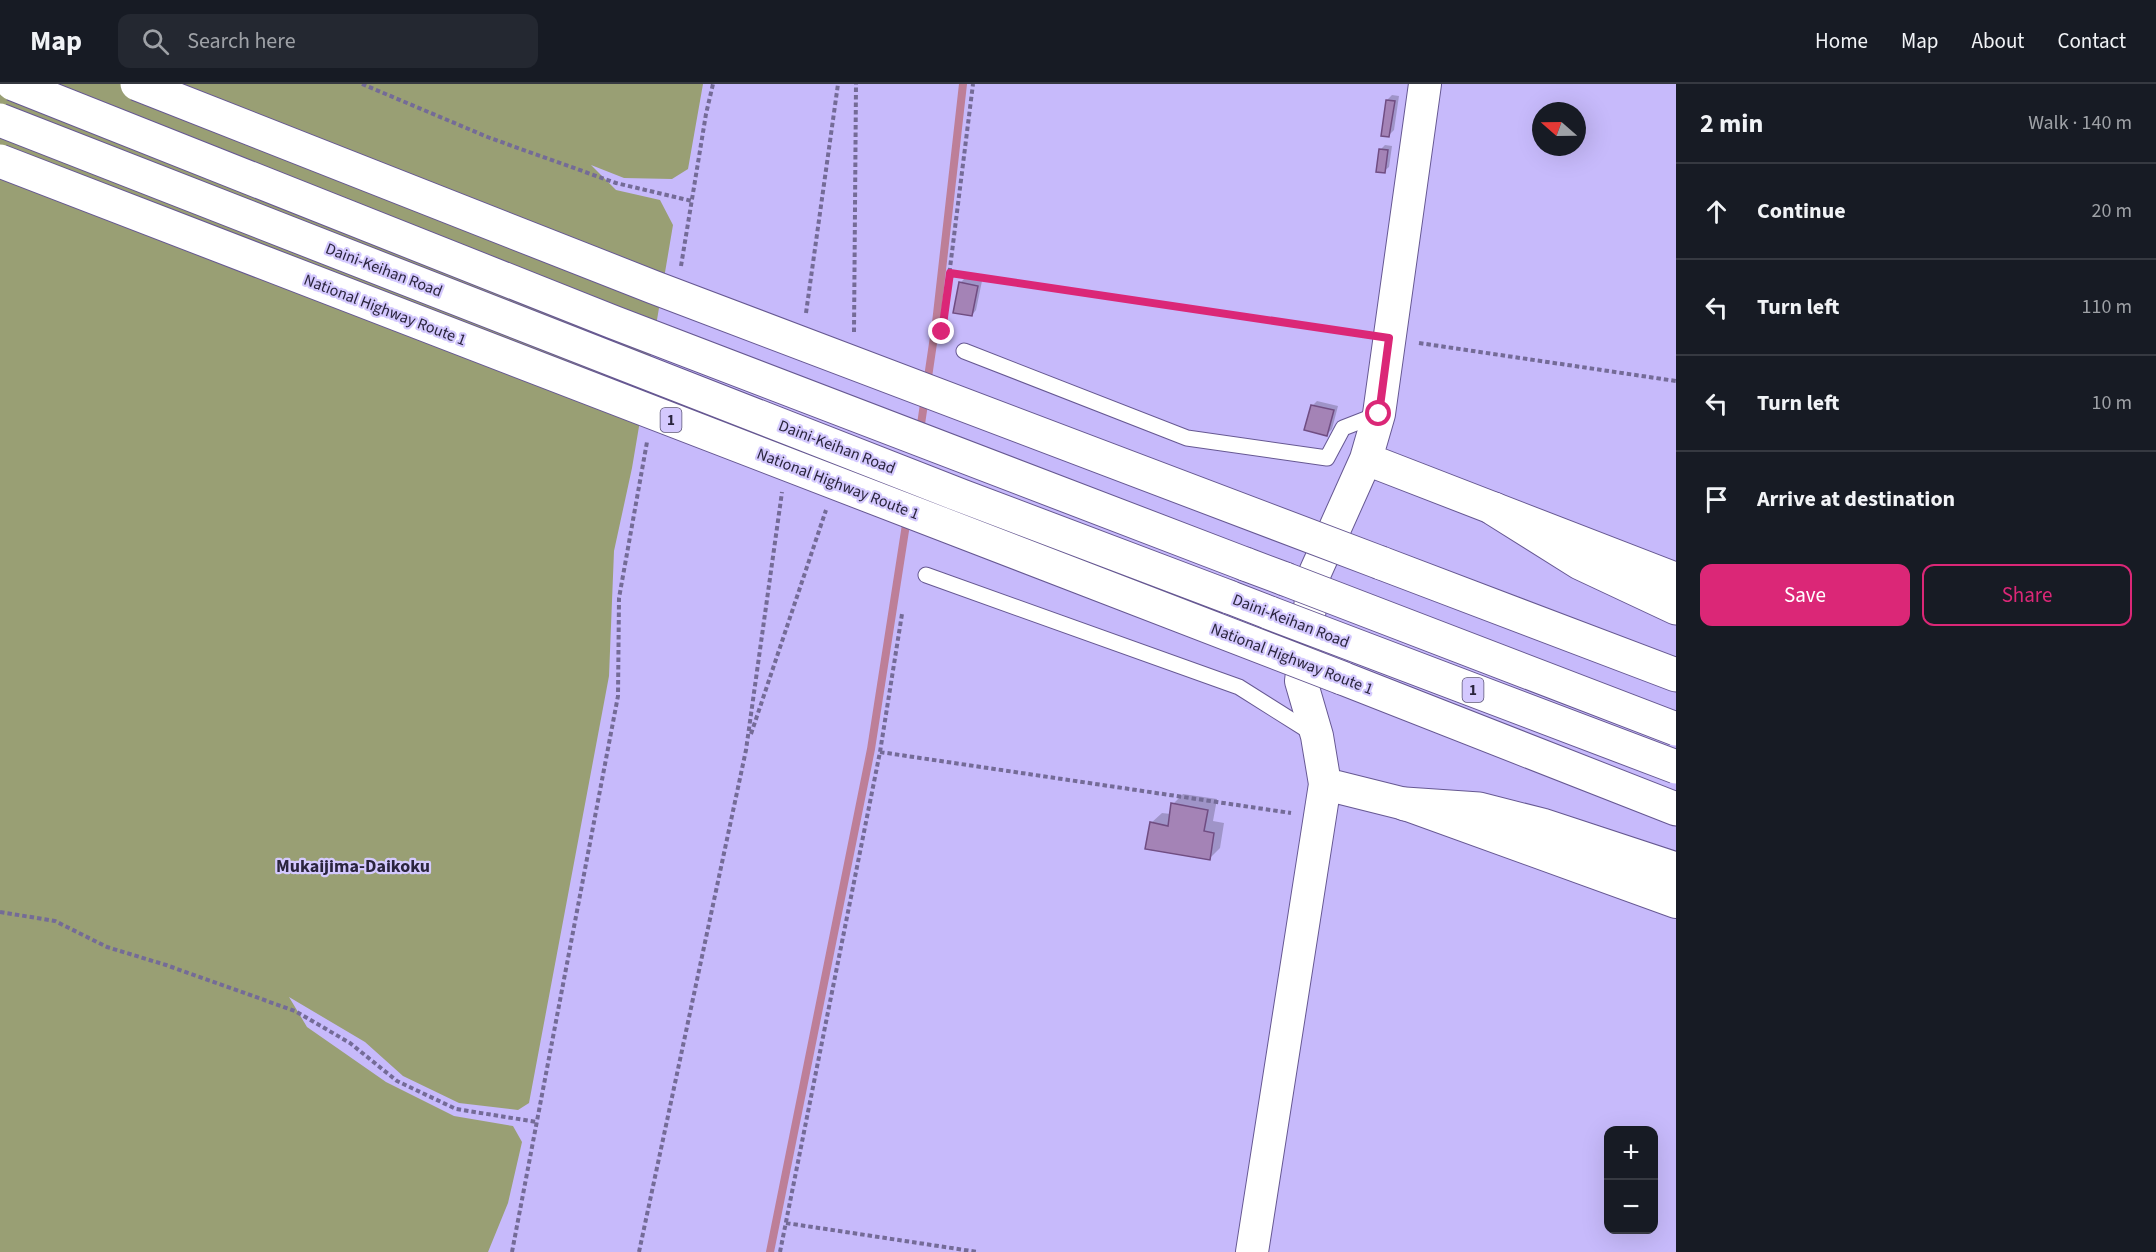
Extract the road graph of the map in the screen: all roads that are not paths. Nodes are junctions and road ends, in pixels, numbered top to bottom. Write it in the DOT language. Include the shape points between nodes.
graph roads {
  1 [pos="13,84"];
  2 [pos="137,84"];
  3 [pos="1425,84"];
  4 [pos="0,120"];
  5 [pos="0,161"];
  6 [pos="964,351"];
  7 [pos="1379,414"];
  8 [pos="1366,459"];
  9 [pos="1494,509"];
  10 [pos="926,575"];
  11 [pos="1676,579"];
  12 [pos="1676,608"];
  13 [pos="1676,675"];
  14 [pos="1676,729"];
  15 [pos="1317,736"];
  16 [pos="1676,767"];
  17 [pos="1324,784"];
  18 [pos="1405,804"];
  19 [pos="1676,808"];
  20 [pos="1676,869"];
  21 [pos="1676,902"];
  22 [pos="1252,1252"];
  1 -- 14 [label="highway, 1, bridge" via="613,322"];
  2 -- 13 [label="highway, bridge" via="707,308"];
  3 -- 7 [label="street"];
  4 -- 16 [label="highway, Daini-Keihan Road / 1, bridge" via="940,487"];
  5 -- 19 [label="highway, National Highway Route 1 / 1, bridge"];
  6 -- 7 [label="lane" via="1187,438 1327,458 1343,428"];
  7 -- 8 [label="street"];
  8 -- 9 [label="street"];
  8 -- 15 [label="street" via="1314,575 1300,681"];
  9 -- 11 [label="street"];
  9 -- 12 [label="highway" via="1581,563"];
  10 -- 15 [label="lane" via="1239,687"];
  15 -- 17 [label="street"];
  17 -- 18 [label="street"];
  17 -- 22 [label="street"];
  18 -- 20 [label="highway" via="1479,809 1542,825"];
  18 -- 21 [label="street"];
}
